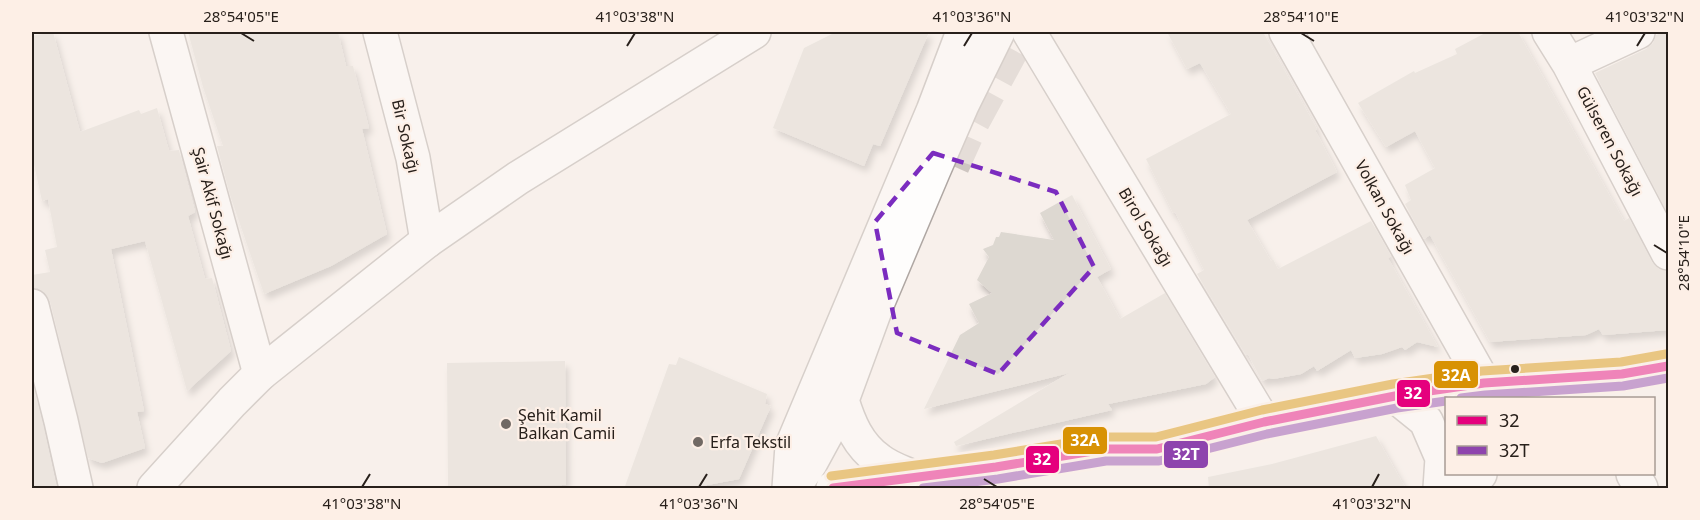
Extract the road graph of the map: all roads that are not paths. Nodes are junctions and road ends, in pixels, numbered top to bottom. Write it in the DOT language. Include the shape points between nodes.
graph roads {
  1 [pos="166,32"];
  2 [pos="380,32"];
  3 [pos="754,32"];
  4 [pos="963,32"];
  5 [pos="998,32"];
  6 [pos="1029,32"];
  7 [pos="1286,32"];
  8 [pos="1550,32"];
  9 [pos="1638,32"];
  10 [pos="1569,64"];
  11 [pos="427,241"];
  12 [pos="1668,253"];
  13 [pos="32,306"];
  14 [pos="1668,366"];
  15 [pos="260,374"];
  16 [pos="1484,383"];
  17 [pos="1612,386"];
  18 [pos="1395,396"];
  19 [pos="842,400"];
  20 [pos="1263,422"];
  21 [pos="1157,449"];
  22 [pos="1478,475"];
  23 [pos="1634,475"];
  24 [pos="913,477"];
  25 [pos="76,489"];
  26 [pos="154,489"];
  27 [pos="791,489"];
  28 [pos="833,489"];
  29 [pos="993,489"];
  30 [pos="1440,489"];
  31 [pos="1454,489"];
  32 [pos="1641,489"];
  1 -- 15 [label="street, Şair Akif Sokağı"];
  2 -- 11 [label="street, Bir Sokağı" via="413,158"];
  3 -- 11 [label="street" via="518,178"];
  4 -- 27 [label="street" via="792,446"];
  5 -- 19 [label="street" via="905,237"];
  6 -- 20 [label="street, Birol Sokağı"];
  7 -- 16 [label="street, Volkan Sokağı"];
  8 -- 10 [label="street, Gülseren Sokağı"];
  9 -- 10 [label="street"];
  10 -- 12 [label="street, Gülseren Sokağı"];
  11 -- 15 [label="street"];
  13 -- 25 [label="street"];
  14 -- 17 [label="street"];
  15 -- 26 [label="street"];
  16 -- 17 [label="street"];
  16 -- 18 [label="street"];
  18 -- 20 [label="street"];
  18 -- 30 [label="street" via="1426,421 1442,458"];
  19 -- 24 [label="street" via="850,425 864,447 879,461"];
  19 -- 27 [label="street" via="812,462"];
  20 -- 21 [label="street"];
  21 -- 24 [label="street" via="1105,449"];
  21 -- 29 [label="street" via="1093,468"];
  22 -- 31 [label="street"];
  23 -- 32 [label="street"];
  24 -- 28 [label="street"];
}
